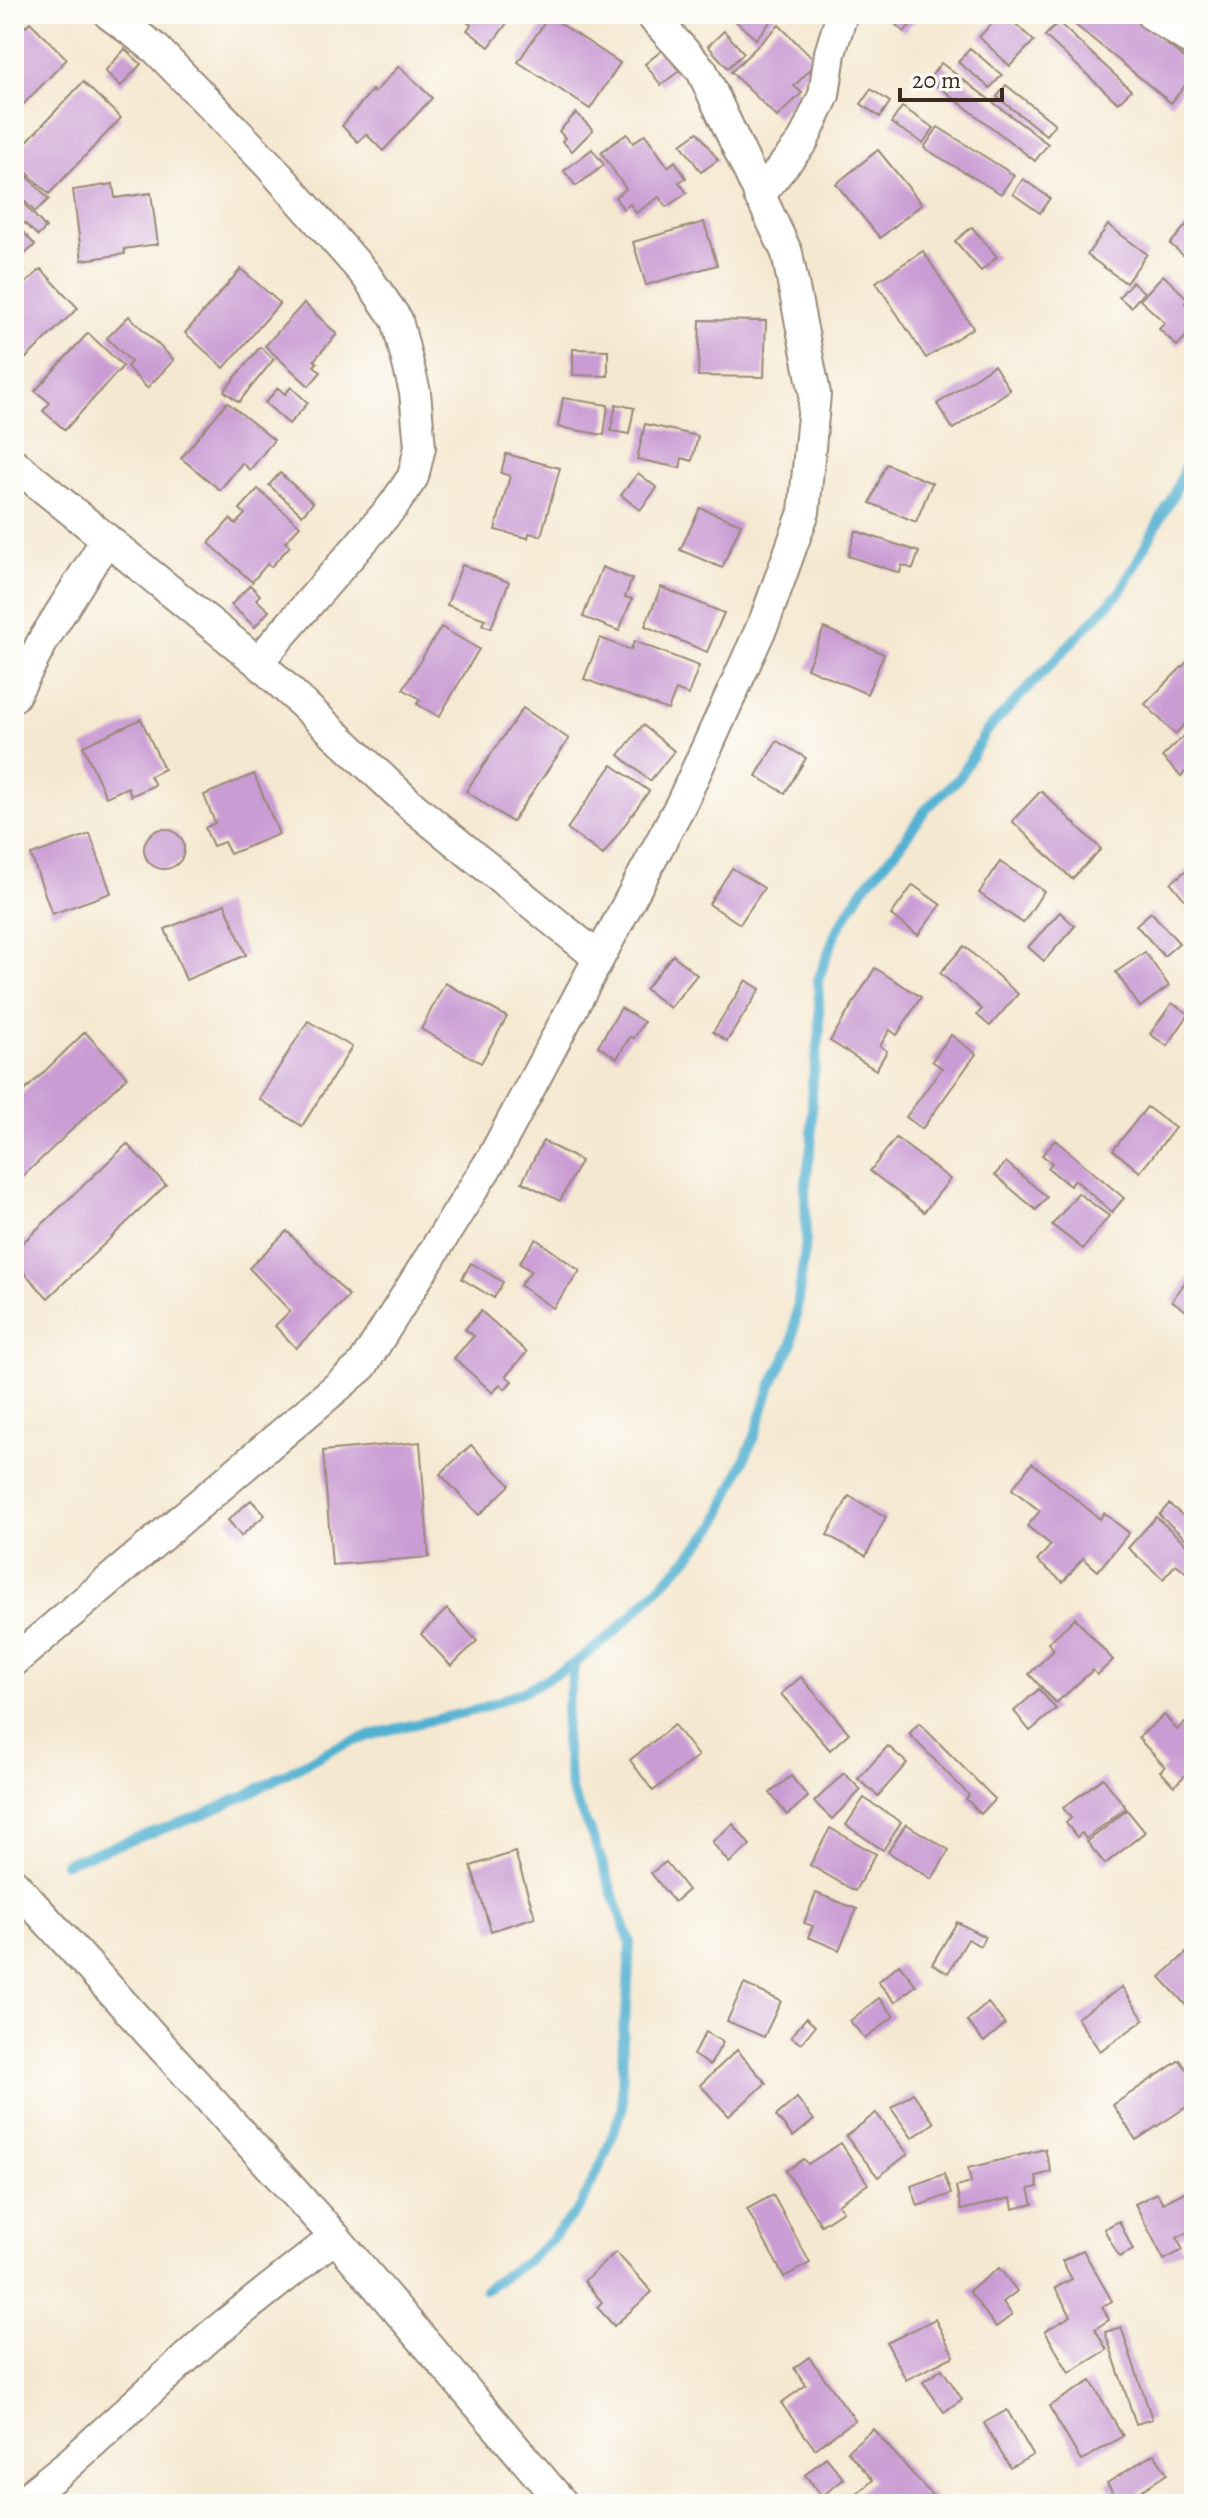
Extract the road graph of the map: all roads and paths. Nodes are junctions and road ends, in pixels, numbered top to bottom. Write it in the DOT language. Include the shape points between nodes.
graph roads {
  1 [pos="109,14"];
  2 [pos="650,14"];
  3 [pos="842,14"];
  4 [pos="1151,14"];
  5 [pos="1194,42"];
  6 [pos="759,196"];
  7 [pos="14,464"];
  8 [pos="106,540"];
  9 [pos="258,662"];
  10 [pos="14,696"];
  11 [pos="599,958"];
  12 [pos="14,1661"];
  13 [pos="14,1884"];
  14 [pos="335,2237"];
  15 [pos="19,2504"];
  16 [pos="563,2504"];
  1 -- 9 [label="street" via="156,49 365,274 397,320 415,392 420,447 413,477"];
  2 -- 6 [label="street" via="702,71"];
  3 -- 6 [label="street" via="824,95 803,141"];
  4 -- 5 [label="street"];
  6 -- 11 [label="street" via="787,253 815,394 804,512 765,620 695,774"];
  7 -- 8 [label="street"];
  8 -- 9 [label="street"];
  8 -- 10 [label="street"];
  9 -- 11 [label="street" via="413,807"];
  11 -- 12 [label="street" via="493,1157 362,1366"];
  13 -- 14 [label="street"];
  14 -- 15 [label="street" via="209,2337"];
  14 -- 16 [label="street"];
}
